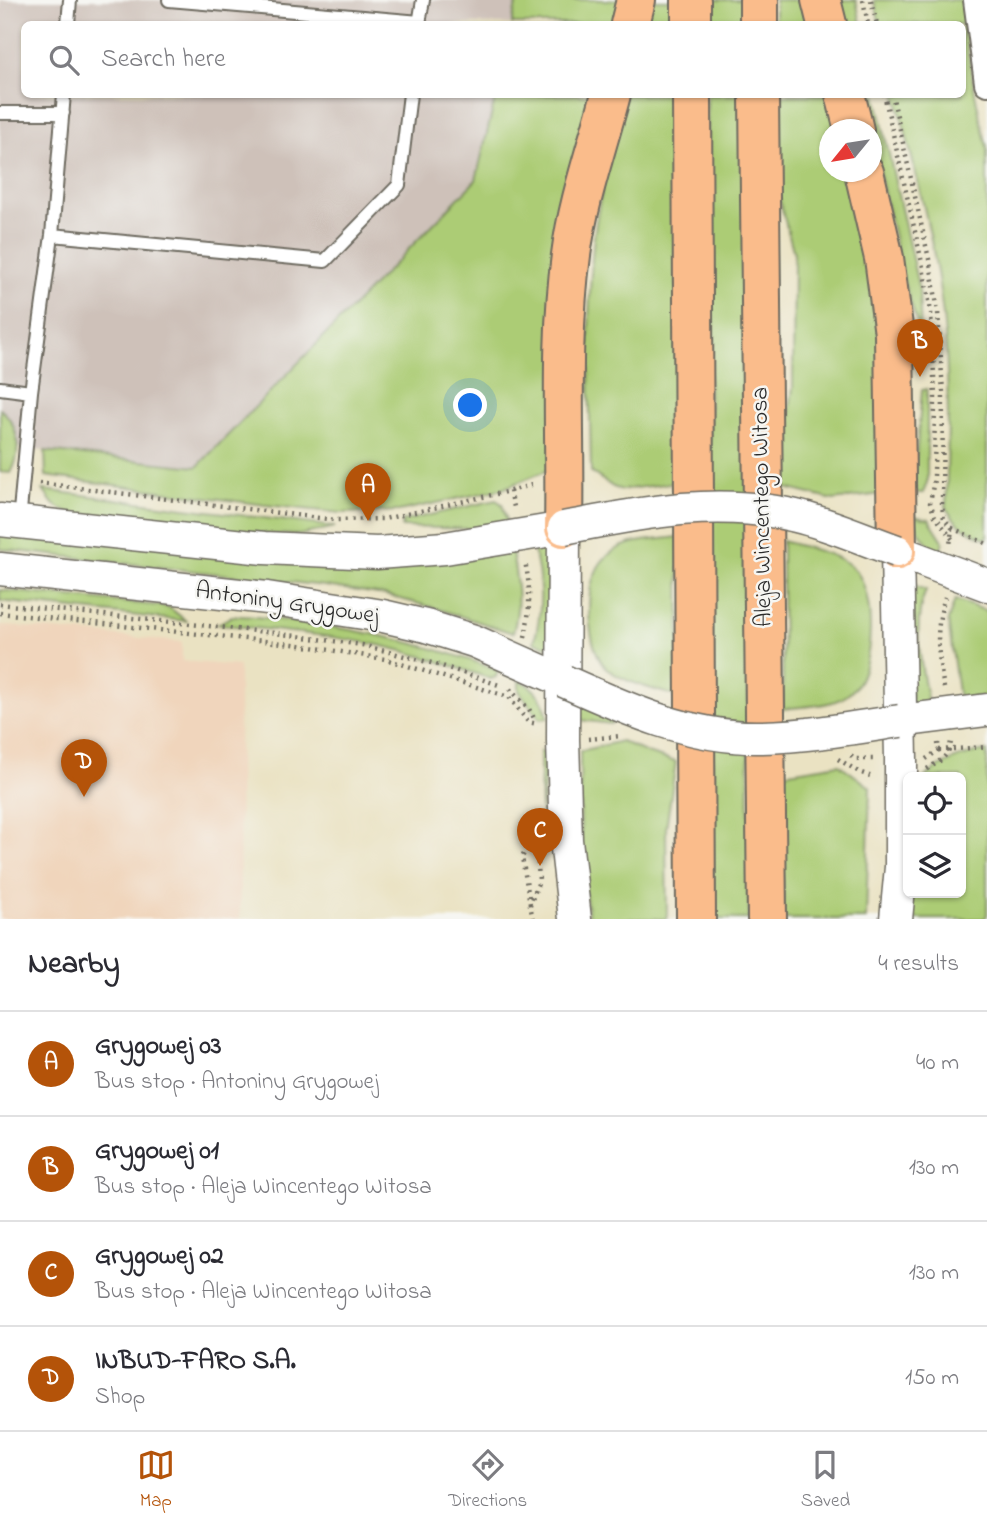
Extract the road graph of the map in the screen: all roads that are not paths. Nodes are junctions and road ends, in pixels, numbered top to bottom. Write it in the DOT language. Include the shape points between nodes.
graph roads {
  1 [pos="69,0"];
  2 [pos="169,0"];
  3 [pos="423,0"];
  4 [pos="636,0"];
  5 [pos="691,0"];
  6 [pos="759,0"];
  7 [pos="821,0"];
  8 [pos="976,0"];
  9 [pos="183,1"];
  10 [pos="68,21"];
  11 [pos="398,21"];
  12 [pos="420,21"];
  13 [pos="630,21"];
  14 [pos="691,21"];
  15 [pos="759,21"];
  16 [pos="826,21"];
  17 [pos="987,83"];
  18 [pos="64,98"];
  19 [pos="410,98"];
  20 [pos="610,98"];
  21 [pos="692,98"];
  22 [pos="760,98"];
  23 [pos="846,98"];
  24 [pos="0,113"];
  25 [pos="63,113"];
  26 [pos="851,119"];
  27 [pos="866,182"];
  28 [pos="52,235"];
  29 [pos="0,388"];
  30 [pos="31,392"];
  31 [pos="10,521"];
  32 [pos="564,528"];
  33 [pos="897,551"];
  34 [pos="0,569"];
  35 [pos="987,585"];
  36 [pos="564,681"];
  37 [pos="987,710"];
  38 [pos="900,722"];
  39 [pos="575,919"];
  40 [pos="696,919"];
  41 [pos="767,919"];
  42 [pos="896,919"];
  1 -- 10 [label="lane"];
  2 -- 9 [label="lane"];
  3 -- 12 [label="lane"];
  4 -- 13 [label="main road"];
  5 -- 14 [label="main road"];
  6 -- 15 [label="main road"];
  7 -- 16 [label="main road"];
  8 -- 17 [label="street"];
  9 -- 11 [label="lane"];
  18 -- 25 [label="lane"];
  19 -- 28 [label="lane" via="399,186 325,261"];
  20 -- 32 [label="main road" via="579,207 571,254 564,341"];
  21 -- 40 [label="main road"];
  22 -- 41 [label="main road, Aleja Wincentego Witosa"];
  23 -- 26 [label="main road"];
  24 -- 25 [label="lane"];
  25 -- 28 [label="lane"];
  27 -- 33 [label="main road" via="884,258 894,334"];
  28 -- 30 [label="lane"];
  29 -- 30 [label="lane"];
  30 -- 31 [label="lane" via="23,481"];
  31 -- 32 [label="street, Antoniny Grygowej" via="309,552 377,553 445,548"];
  32 -- 33 [label="street, Antoniny Grygowej, bridge" via="671,509 747,508 821,523"];
  32 -- 36 [label="street"];
  33 -- 35 [label="street, Antoniny Grygowej"];
  33 -- 38 [label="street"];
  34 -- 36 [label="street, Antoniny Grygowej" via="267,598 383,616 474,641"];
  36 -- 38 [label="street, Antoniny Grygowej, bridge" via="648,717 725,735 812,734"];
  36 -- 39 [label="street" via="555,729"];
  37 -- 38 [label="street, Antoniny Grygowej"];
  38 -- 42 [label="street" via="901,867"];
}
